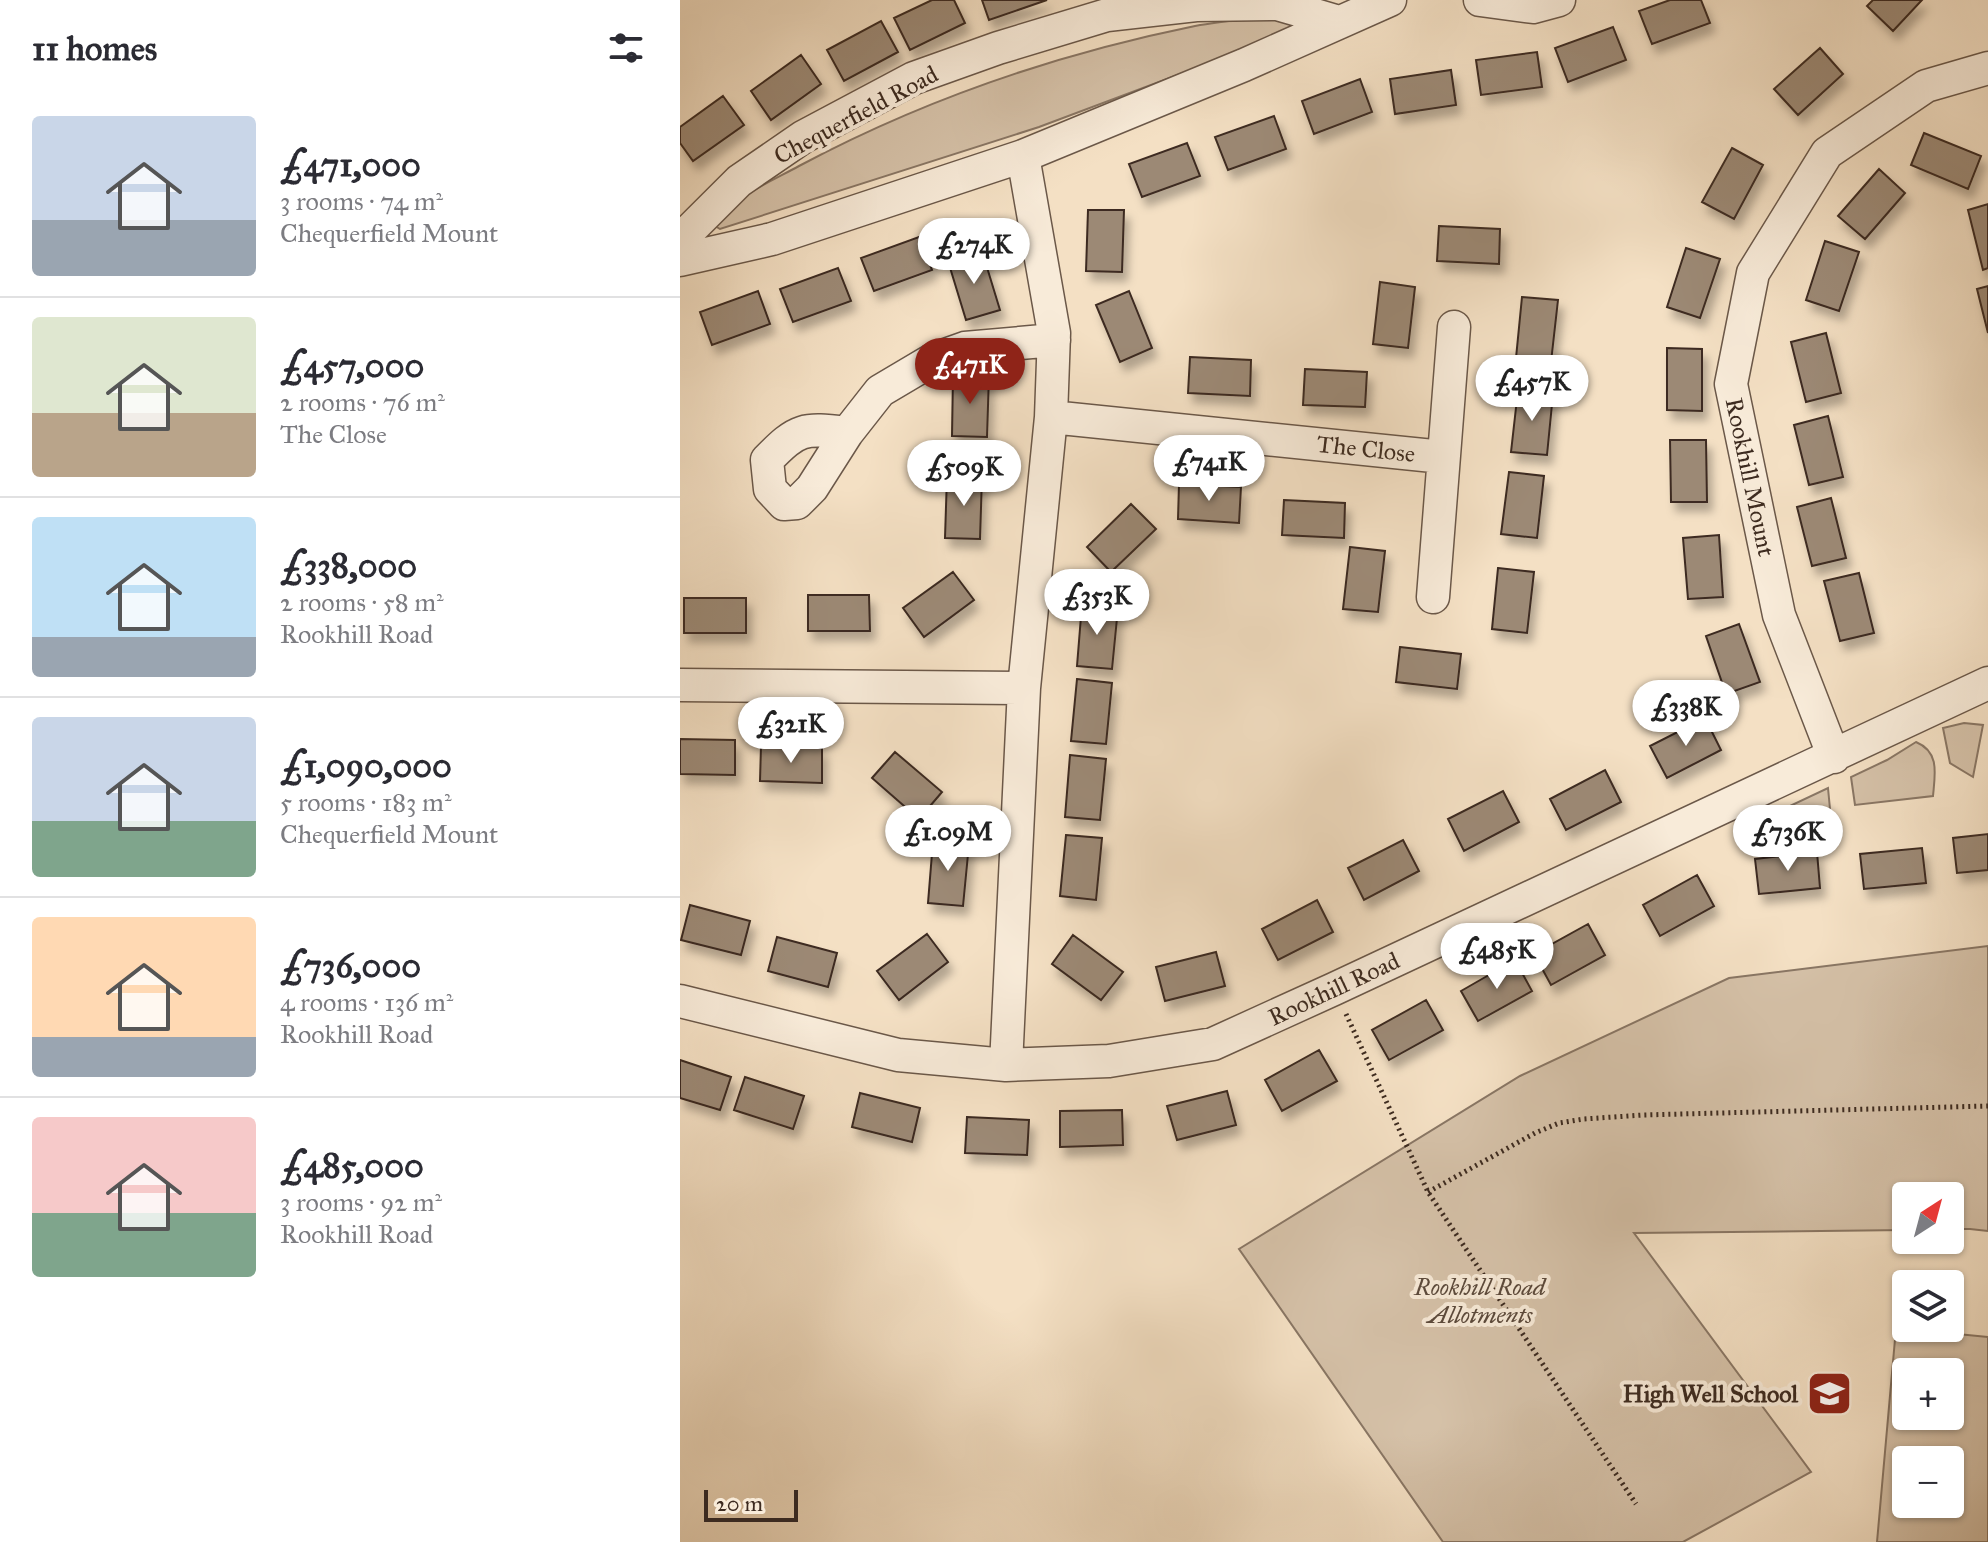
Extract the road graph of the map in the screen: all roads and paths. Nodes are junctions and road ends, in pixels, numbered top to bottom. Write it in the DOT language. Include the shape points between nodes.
graph roads {
  1 [pos="1390,0"];
  2 [pos="1480,0"];
  3 [pos="1559,0"];
  4 [pos="1339,22"];
  5 [pos="1988,68"];
  6 [pos="1023,156"];
  7 [pos="680,240"];
  8 [pos="680,260"];
  9 [pos="1454,327"];
  10 [pos="1054,340"];
  11 [pos="1051,417"];
  12 [pos="847,433"];
  13 [pos="1443,457"];
  14 [pos="1433,597"];
  15 [pos="1988,683"];
  16 [pos="680,685"];
  17 [pos="1024,688"];
  18 [pos="1834,757"];
  19 [pos="1334,989"];
  20 [pos="680,1001"];
  21 [pos="1006,1065"];
  22 [pos="1988,1106"];
  23 [pos="1428,1192"];
  24 [pos="1636,1504"];
  1 -- 4 [label="street"];
  2 -- 3 [label="street" via="1533,7"];
  4 -- 6 [label="street"];
  4 -- 7 [label="street, Chequerfield Road" via="1277,4 1196,5 1107,15 998,48 914,78 803,137 739,181"];
  5 -- 18 [label="street, Rookhill Mount" via="1926,86 1827,153 1753,273 1731,384 1779,615"];
  6 -- 8 [label="street" via="772,239"];
  6 -- 10 [label="street"];
  9 -- 13 [label="street, The Close"];
  10 -- 11 [label="street"];
  10 -- 12 [label="street" via="965,348 934,359 880,391"];
  11 -- 13 [label="street, The Close"];
  11 -- 17 [label="street"];
  13 -- 14 [label="street, The Close"];
  15 -- 18 [label="street, Rookhill Road"];
  16 -- 17 [label="street"];
  17 -- 21 [label="street"];
  18 -- 19 [label="street, Rookhill Road"];
  19 -- 21 [label="street, Rookhill Road" via="1213,1044 1109,1061"];
  19 -- 23 [label="path"];
  20 -- 21 [label="street, Rookhill Road" via="898,1055"];
  22 -- 23 [label="path" via="1584,1119 1535,1133"];
  23 -- 24 [label="path"];
}
